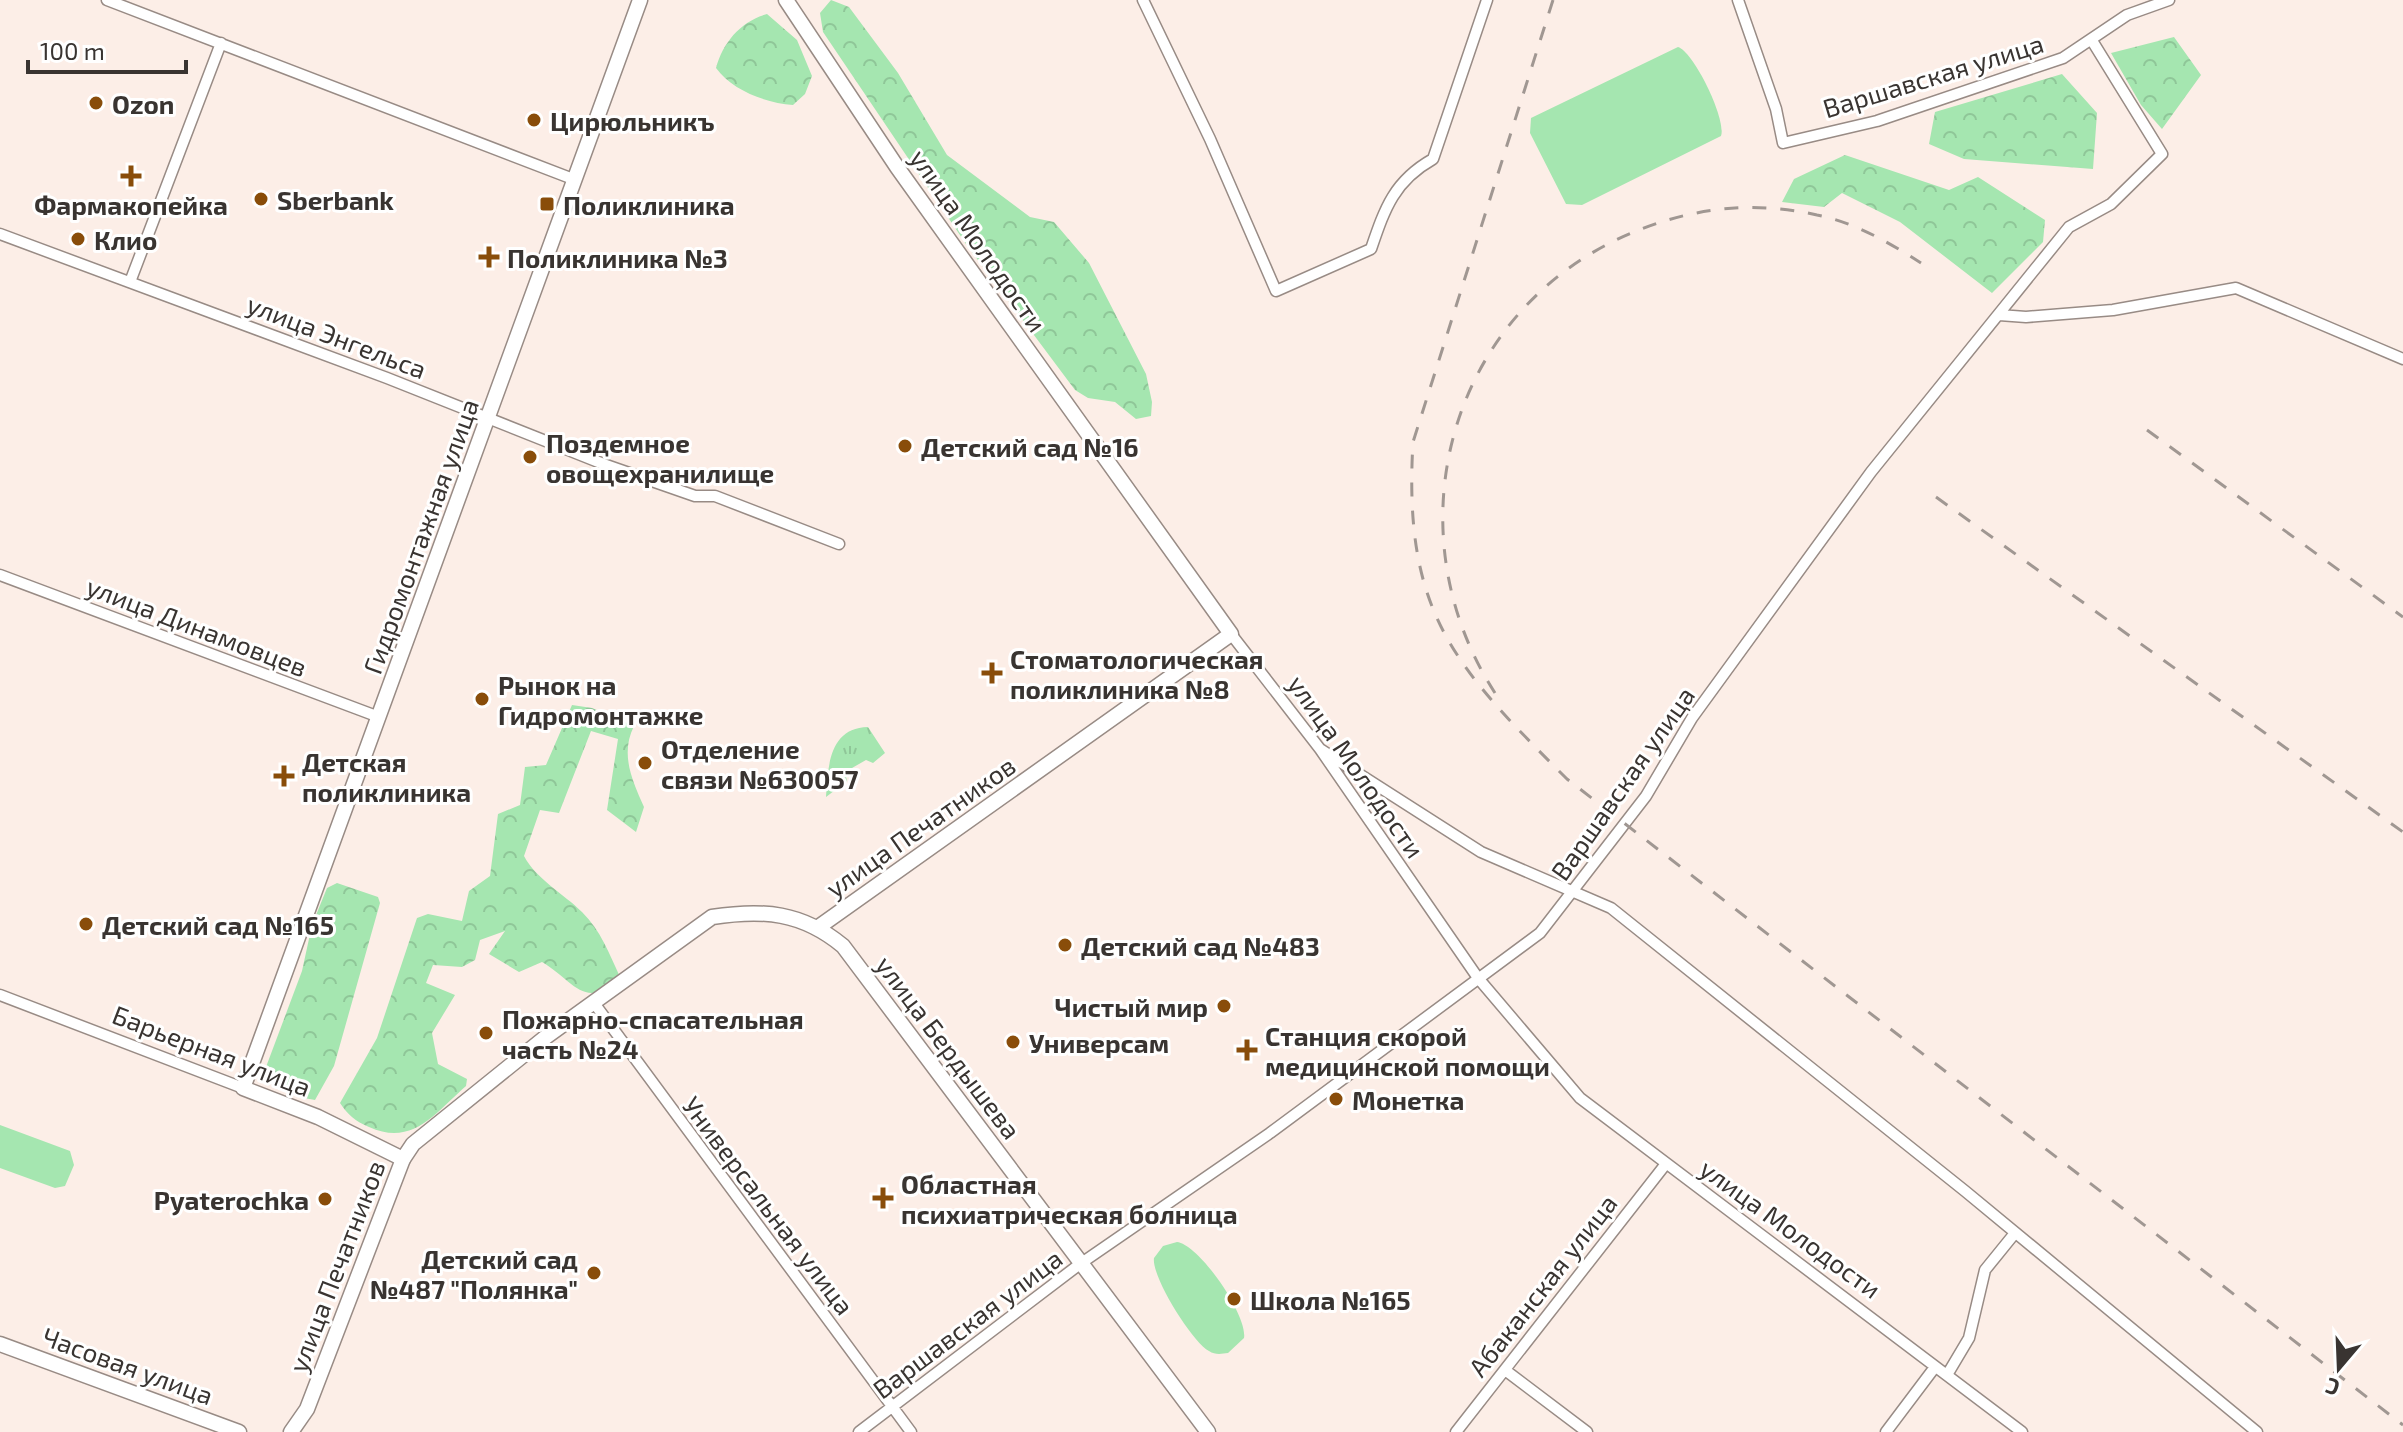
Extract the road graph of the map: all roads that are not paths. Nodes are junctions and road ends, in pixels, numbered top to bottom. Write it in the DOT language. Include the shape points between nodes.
graph roads {
  1 [pos="107,0"];
  2 [pos="640,0"];
  3 [pos="786,0"];
  4 [pos="1143,0"];
  5 [pos="1487,0"];
  6 [pos="1738,0"];
  7 [pos="2169,0"];
  8 [pos="2091,39"];
  9 [pos="221,43"];
  10 [pos="573,179"];
  11 [pos="0,234"];
  12 [pos="130,282"];
  13 [pos="1999,315"];
  14 [pos="2403,359"];
  15 [pos="489,418"];
  16 [pos="839,544"];
  17 [pos="0,575"];
  18 [pos="1231,634"];
  19 [pos="379,717"];
  20 [pos="1320,749"];
  21 [pos="1576,891"];
  22 [pos="820,926"];
  23 [pos="1478,978"];
  24 [pos="0,995"];
  25 [pos="594,1003"];
  26 [pos="243,1088"];
  27 [pos="403,1159"];
  28 [pos="1665,1165"];
  29 [pos="2015,1233"];
  30 [pos="1080,1264"];
  31 [pos="0,1344"];
  32 [pos="1935,1367"];
  33 [pos="1505,1370"];
  34 [pos="1947,1375"];
  35 [pos="893,1407"];
  36 [pos="239,1432"];
  37 [pos="291,1432"];
  38 [pos="859,1432"];
  39 [pos="911,1432"];
  40 [pos="1208,1432"];
  41 [pos="1456,1432"];
  42 [pos="1587,1432"];
  43 [pos="1886,1432"];
  44 [pos="2022,1432"];
  45 [pos="2257,1432"];
  1 -- 9 [label="street"];
  2 -- 10 [label="street, Гидромонтажная улица"];
  3 -- 18 [label="street, улица Молодости" via="897,167"];
  4 -- 5 [label="street" via="1276,291 1371,249 1383,213 1408,173 1433,159"];
  6 -- 8 [label="street, Варшавская улица" via="1783,143 1877,121 2063,58"];
  7 -- 8 [label="street, Варшавская улица" via="2127,15"];
  8 -- 13 [label="street, Варшавская улица" via="2162,154 2111,204 2069,227"];
  9 -- 10 [label="street"];
  9 -- 12 [label="street"];
  10 -- 15 [label="street, Гидромонтажная улица"];
  11 -- 12 [label="street, улица Энгельса"];
  12 -- 15 [label="street, улица Энгельса"];
  13 -- 14 [label="street" via="2113,310 2236,288"];
  13 -- 21 [label="street, Варшавская улица" via="1831,526"];
  15 -- 16 [label="street, улица Энгельса" via="669,488 715,496"];
  15 -- 19 [label="street, Гидромонтажная улица"];
  17 -- 19 [label="street, улица Динамовцев"];
  18 -- 20 [label="street, улица Молодости"];
  18 -- 22 [label="street, улица Печатников"];
  19 -- 26 [label="street, Гидромонтажная улица"];
  20 -- 21 [label="street" via="1481,852"];
  20 -- 23 [label="street, улица Молодости"];
  21 -- 23 [label="street, Варшавская улица" via="1540,933"];
  21 -- 29 [label="street" via="1611,908"];
  22 -- 25 [label="street, улица Печатников" via="764,913 712,917"];
  22 -- 30 [label="street, улица Бердышева" via="843,946 934,1064"];
  23 -- 28 [label="street, улица Молодости" via="1580,1098"];
  23 -- 30 [label="street, Варшавская улица" via="1235,1159"];
  24 -- 26 [label="street, Барьерная улица"];
  25 -- 27 [label="street, улица Печатников" via="413,1144"];
  25 -- 35 [label="street, Универсальная улица"];
  26 -- 27 [label="street, Барьерная улица"];
  27 -- 37 [label="street, улица Печатников" via="307,1409"];
  28 -- 32 [label="street, улица Молодости"];
  28 -- 33 [label="street, Абаканская улица"];
  29 -- 34 [label="street" via="1985,1270 1969,1338"];
  29 -- 45 [label="street"];
  30 -- 35 [label="street, Варшавская улица"];
  30 -- 40 [label="street, улица Бердышева"];
  31 -- 36 [label="street, Часовая улица"];
  32 -- 34 [label="street, улица Молодости"];
  32 -- 43 [label="street"];
  33 -- 41 [label="street, Абаканская улица"];
  33 -- 42 [label="street"];
  34 -- 44 [label="street, улица Молодости"];
  35 -- 38 [label="street, Варшавская улица"];
  35 -- 39 [label="street, Универсальная улица"];
}
